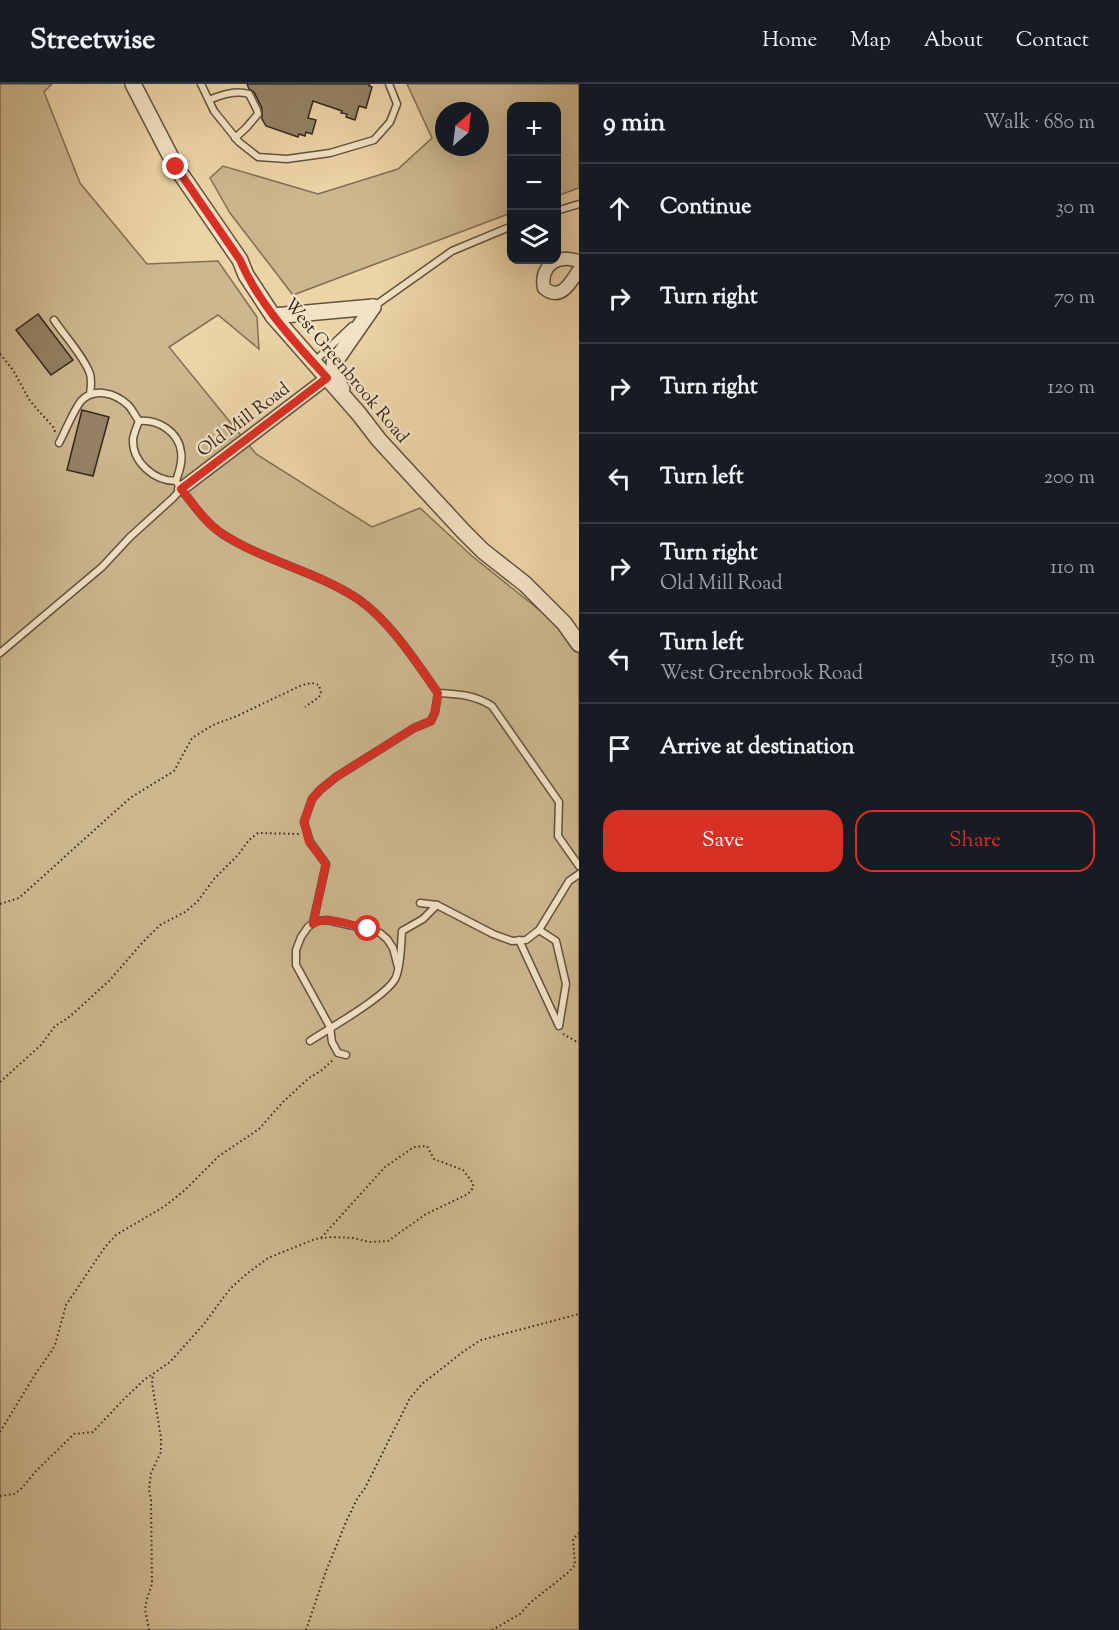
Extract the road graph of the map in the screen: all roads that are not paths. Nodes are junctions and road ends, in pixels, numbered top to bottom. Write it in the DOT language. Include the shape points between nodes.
graph roads {
  1 [pos="134,84"];
  2 [pos="201,84"];
  3 [pos="389,84"];
  4 [pos="209,100"];
  5 [pos="235,138"];
  6 [pos="579,204"];
  7 [pos="561,209"];
  8 [pos="507,228"];
  9 [pos="579,261"];
  10 [pos="579,270"];
  11 [pos="372,307"];
  12 [pos="273,316"];
  13 [pos="54,320"];
  14 [pos="313,362"];
  15 [pos="327,378"];
  16 [pos="90,394"];
  17 [pos="359,414"];
  18 [pos="139,421"];
  19 [pos="59,444"];
  20 [pos="178,485"];
  21 [pos="579,644"];
  22 [pos="0,653"];
  23 [pos="438,693"];
  24 [pos="579,866"];
  25 [pos="579,874"];
  26 [pos="420,903"];
  27 [pos="437,905"];
  28 [pos="313,924"];
  29 [pos="539,930"];
  30 [pos="519,940"];
  31 [pos="398,967"];
  32 [pos="330,1027"];
  33 [pos="309,1041"];
  34 [pos="346,1055"];
  1 -- 12 [label="street, West Greenbrook Road" via="176,167"];
  2 -- 4 [label="lane"];
  3 -- 5 [label="lane" via="397,104 390,122 374,140 330,153 287,159 258,157"];
  4 -- 5 [label="lane"];
  4 -- 5 [label="lane" via="223,94 249,94 258,114"];
  6 -- 7 [label="lane"];
  8 -- 11 [label="lane" via="452,250"];
  9 -- 10 [label="street" via="563,258 552,263 542,279 544,288 556,294 563,291"];
  11 -- 12 [label="street"];
  11 -- 14 [label="lane"];
  11 -- 17 [label="street" via="334,363 337,382"];
  12 -- 14 [label="street, West Greenbrook Road"];
  13 -- 16 [label="lane" via="90,373"];
  14 -- 15 [label="street, West Greenbrook Road"];
  15 -- 17 [label="street, West Greenbrook Road"];
  15 -- 20 [label="street, Old Mill Road"];
  16 -- 18 [label="lane" via="102,392 116,397"];
  16 -- 19 [label="lane" via="80,402"];
  17 -- 21 [label="street, West Greenbrook Road" via="463,531 525,584"];
  18 -- 20 [label="lane" via="133,439 143,468"];
  18 -- 20 [label="lane" via="159,424 178,439 182,454"];
  20 -- 22 [label="lane" via="173,498 102,567"];
  20 -- 23 [label="lane" via="220,532 359,600 390,628"];
  23 -- 24 [label="lane" via="464,694 492,706 559,802 558,836"];
  23 -- 28 [label="lane" via="431,721 336,777 312,799 304,822 309,842 326,864"];
  25 -- 29 [label="lane" via="569,881"];
  26 -- 27 [label="lane"];
  27 -- 30 [label="lane" via="493,934"];
  27 -- 31 [label="lane" via="402,931"];
  28 -- 31 [label="lane" via="327,920 380,933 393,948"];
  28 -- 32 [label="lane" via="301,937 296,965"];
  29 -- 30 [label="lane" via="526,940"];
  29 -- 30 [label="lane" via="556,941 566,984 559,1026"];
  31 -- 32 [label="lane" via="396,978 380,995"];
  32 -- 33 [label="lane"];
  32 -- 34 [label="lane" via="338,1053"];
}
